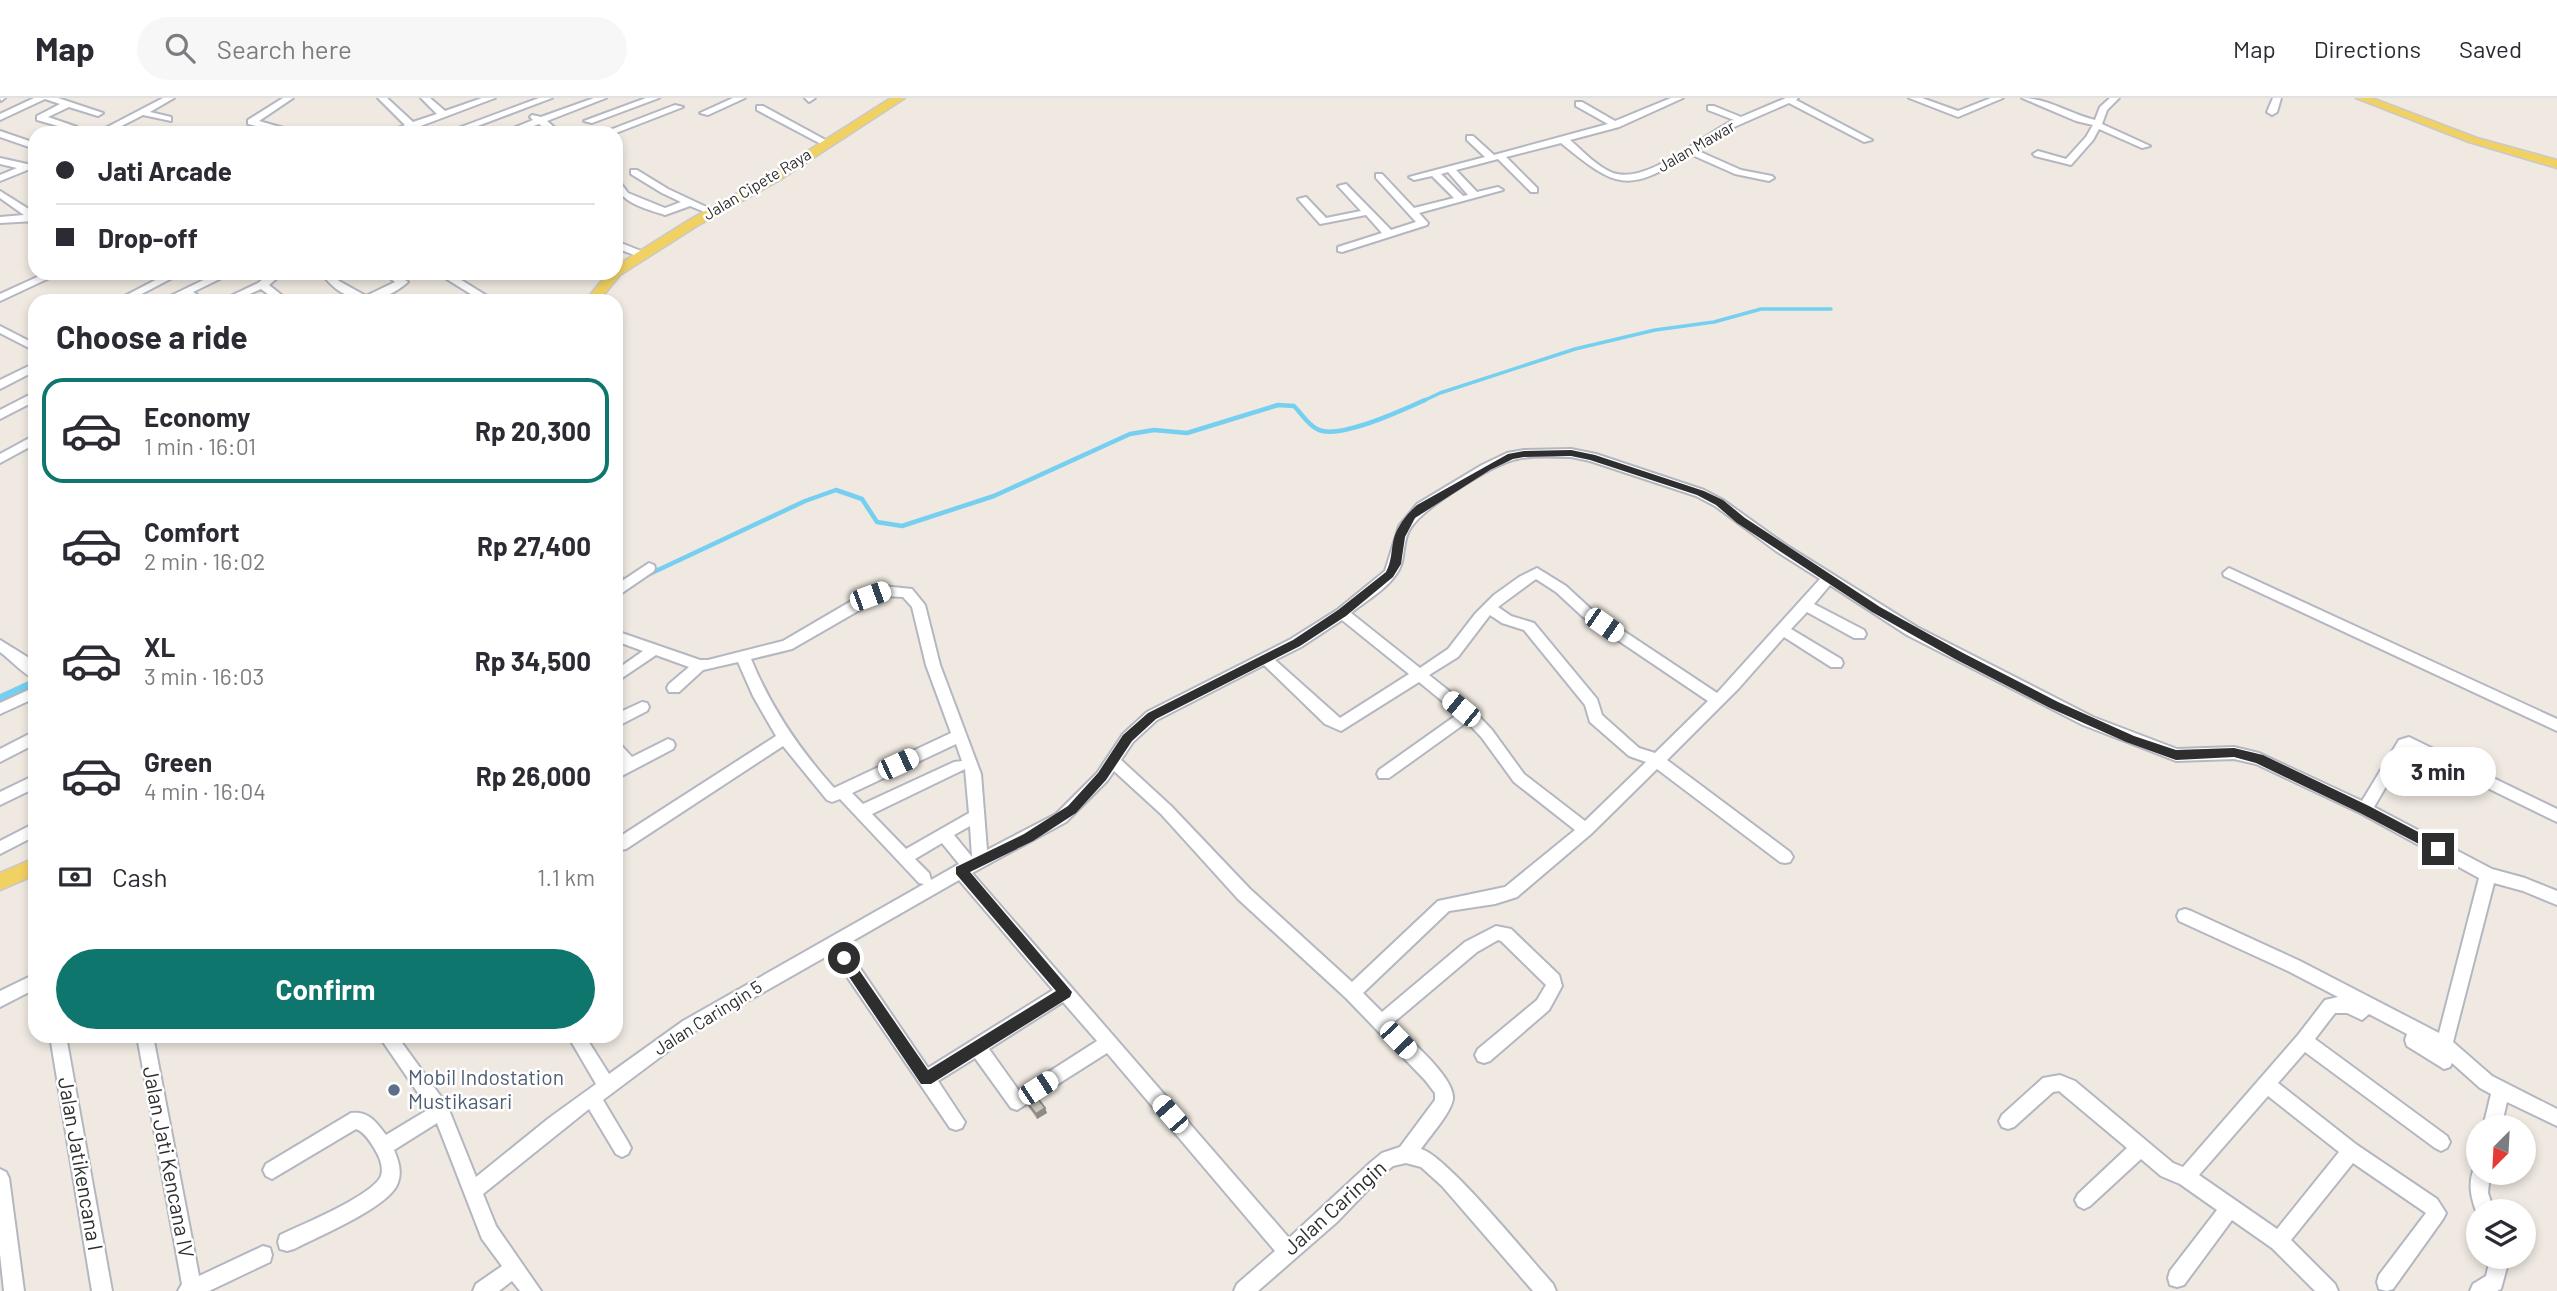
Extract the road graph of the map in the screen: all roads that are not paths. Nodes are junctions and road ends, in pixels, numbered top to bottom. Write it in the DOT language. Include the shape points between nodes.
graph roads {
  1 [pos="41,98"];
  2 [pos="49,98"];
  3 [pos="139,98"];
  4 [pos="170,98"];
  5 [pos="183,98"];
  6 [pos="289,98"];
  7 [pos="382,98"];
  8 [pos="425,98"];
  9 [pos="548,98"];
  10 [pos="602,98"];
  11 [pos="655,98"];
  12 [pos="665,98"];
  13 [pos="741,98"];
  14 [pos="900,98"];
  15 [pos="1679,98"];
  16 [pos="1766,98"];
  17 [pos="1913,98"];
  18 [pos="1999,98"];
  19 [pos="2026,98"];
  20 [pos="2115,98"];
  21 [pos="2277,98"];
  22 [pos="2362,98"];
  23 [pos="484,99"];
  24 [pos="1788,101"];
  25 [pos="68,104"];
  26 [pos="158,104"];
  27 [pos="1579,104"];
  28 [pos="522,108"];
  29 [pos="573,108"];
  30 [pos="760,108"];
  31 [pos="1711,108"];
  32 [pos="141,112"];
  33 [pos="2272,112"];
  34 [pos="705,113"];
  35 [pos="444,115"];
  36 [pos="155,116"];
  37 [pos="0,117"];
  38 [pos="169,119"];
  39 [pos="1742,120"];
  40 [pos="539,121"];
  41 [pos="589,121"];
  42 [pos="2097,124"];
  43 [pos="1616,125"];
  44 [pos="68,126"];
  45 [pos="74,126"];
  46 [pos="115,126"];
  47 [pos="258,126"];
  48 [pos="412,126"];
  49 [pos="421,126"];
  50 [pos="470,126"];
  51 [pos="525,126"];
  52 [pos="546,126"];
  53 [pos="596,126"];
  54 [pos="623,127"];
  55 [pos="0,134"];
  56 [pos="1470,138"];
  57 [pos="1564,140"];
  58 [pos="1867,141"];
  59 [pos="826,143"];
  60 [pos="28,144"];
  61 [pos="2146,146"];
  62 [pos="1689,150"];
  63 [pos="2038,154"];
  64 [pos="1496,157"];
  65 [pos="0,161"];
  66 [pos="2557,164"];
  67 [pos="28,166"];
  68 [pos="28,169"];
  69 [pos="1450,169"];
  70 [pos="634,172"];
  71 [pos="1434,173"];
  72 [pos="1378,176"];
  73 [pos="1414,177"];
  74 [pos="0,178"];
  75 [pos="1769,178"];
  76 [pos="1343,186"];
  77 [pos="1498,190"];
  78 [pos="1534,190"];
  79 [pos="0,194"];
  80 [pos="1475,197"];
  81 [pos="623,198"];
  82 [pos="1303,199"];
  83 [pos="1461,200"];
  84 [pos="690,202"];
  85 [pos="1413,211"];
  86 [pos="712,212"];
  87 [pos="1368,212"];
  88 [pos="28,214"];
  89 [pos="28,217"];
  90 [pos="0,220"];
  91 [pos="1388,233"];
  92 [pos="623,247"];
  93 [pos="1342,249"];
  94 [pos="642,255"];
  95 [pos="623,268"];
  96 [pos="39,280"];
  97 [pos="163,280"];
  98 [pos="211,280"];
  99 [pos="269,280"];
  100 [pos="332,280"];
  101 [pos="402,280"];
  102 [pos="454,280"];
  103 [pos="610,280"];
  104 [pos="262,285"];
  105 [pos="184,292"];
  106 [pos="134,294"];
  107 [pos="180,294"];
  108 [pos="188,294"];
  109 [pos="241,294"];
  110 [pos="274,294"];
  111 [pos="354,294"];
  112 [pos="380,294"];
  113 [pos="478,294"];
  114 [pos="598,294"];
  115 [pos="0,298"];
  116 [pos="3,334"];
  117 [pos="28,345"];
  118 [pos="28,370"];
  119 [pos="0,384"];
  120 [pos="28,400"];
  121 [pos="0,415"];
  122 [pos="28,443"];
  123 [pos="0,458"];
  124 [pos="649,568"];
  125 [pos="2229,573"];
  126 [pos="1829,578"];
  127 [pos="623,588"];
  128 [pos="1805,604"];
  129 [pos="1490,608"];
  130 [pos="1342,613"];
  131 [pos="1782,630"];
  132 [pos="1859,634"];
  133 [pos="623,638"];
  134 [pos="0,645"];
  135 [pos="655,649"];
  136 [pos="24,657"];
  137 [pos="743,657"];
  138 [pos="1266,659"];
  139 [pos="0,660"];
  140 [pos="1836,663"];
  141 [pos="700,665"];
  142 [pos="623,672"];
  143 [pos="1419,675"];
  144 [pos="674,688"];
  145 [pos="28,695"];
  146 [pos="1717,700"];
  147 [pos="642,707"];
  148 [pos="0,709"];
  149 [pos="1468,714"];
  150 [pos="623,717"];
  151 [pos="2557,725"];
  152 [pos="959,736"];
  153 [pos="783,738"];
  154 [pos="28,741"];
  155 [pos="668,745"];
  156 [pos="0,756"];
  157 [pos="623,757"];
  158 [pos="1655,759"];
  159 [pos="1113,761"];
  160 [pos="630,765"];
  161 [pos="959,766"];
  162 [pos="623,769"];
  163 [pos="1384,774"];
  164 [pos="28,785"];
  165 [pos="846,796"];
  166 [pos="0,799"];
  167 [pos="2365,809"];
  168 [pos="862,812"];
  169 [pos="2557,816"];
  170 [pos="968,819"];
  171 [pos="1586,830"];
  172 [pos="28,833"];
  173 [pos="944,834"];
  174 [pos="623,843"];
  175 [pos="0,848"];
  176 [pos="905,857"];
  177 [pos="1785,857"];
  178 [pos="970,865"];
  179 [pos="28,869"];
  180 [pos="2487,875"];
  181 [pos="924,878"];
  182 [pos="0,882"];
  183 [pos="2557,898"];
  184 [pos="2185,916"];
  185 [pos="841,954"];
  186 [pos="28,985"];
  187 [pos="1065,992"];
  188 [pos="1352,993"];
  189 [pos="0,999"];
  190 [pos="1381,1023"];
  191 [pos="2304,1041"];
  192 [pos="59,1043"];
  193 [pos="146,1043"];
  194 [pos="392,1043"];
  195 [pos="580,1043"];
  196 [pos="1104,1046"];
  197 [pos="977,1047"];
  198 [pos="2444,1053"];
  199 [pos="1484,1055"];
  200 [pos="926,1079"];
  201 [pos="2266,1084"];
  202 [pos="607,1086"];
  203 [pos="2501,1090"];
  204 [pos="592,1097"];
  205 [pos="440,1111"];
  206 [pos="2496,1115"];
  207 [pos="2557,1118"];
  208 [pos="2008,1121"];
  209 [pos="956,1122"];
  210 [pos="2441,1142"];
  211 [pos="384,1146"];
  212 [pos="622,1148"];
  213 [pos="2140,1148"];
  214 [pos="2351,1152"];
  215 [pos="1406,1154"];
  216 [pos="272,1170"];
  217 [pos="2186,1177"];
  218 [pos="0,1178"];
  219 [pos="473,1191"];
  220 [pos="2084,1200"];
  221 [pos="2230,1208"];
  222 [pos="2278,1241"];
  223 [pos="288,1242"];
  224 [pos="1288,1251"];
  225 [pos="263,1255"];
  226 [pos="513,1268"];
  227 [pos="2498,1269"];
  228 [pos="2177,1278"];
  229 [pos="2386,1282"];
  230 [pos="190,1290"];
  231 [pos="14,1291"];
  232 [pos="103,1291"];
  233 [pos="483,1291"];
  234 [pos="531,1291"];
  235 [pos="1244,1291"];
  236 [pos="1546,1291"];
  237 [pos="2328,1291"];
  238 [pos="2480,1291"];
  1 -- 37 [label="street"];
  2 -- 25 [label="street"];
  3 -- 26 [label="street"];
  4 -- 26 [label="street"];
  5 -- 36 [label="street"];
  6 -- 47 [label="street" via="251,120"];
  7 -- 48 [label="street"];
  8 -- 35 [label="street"];
  9 -- 28 [label="street"];
  10 -- 29 [label="street"];
  11 -- 41 [label="street"];
  12 -- 54 [label="street" via="678,107"];
  13 -- 34 [label="street"];
  14 -- 59 [label="main road, Jalan Cipete Raya"];
  15 -- 43 [label="street"];
  16 -- 24 [label="street"];
  17 -- 18 [label="street" via="1958,114"];
  19 -- 42 [label="street"];
  20 -- 42 [label="street" via="2103,109"];
  21 -- 33 [label="street"];
  22 -- 66 [label="main road" via="2473,140"];
  23 -- 35 [label="street"];
  24 -- 39 [label="street, Jalan Mawar"];
  24 -- 58 [label="street"];
  25 -- 44 [label="street" via="40,118"];
  25 -- 45 [label="street" via="99,114"];
  26 -- 32 [label="street"];
  27 -- 43 [label="street"];
  28 -- 40 [label="street"];
  28 -- 50 [label="street"];
  29 -- 40 [label="street"];
  29 -- 41 [label="street"];
  30 -- 59 [label="street"];
  31 -- 39 [label="street"];
  32 -- 36 [label="street"];
  32 -- 46 [label="street"];
  35 -- 49 [label="street"];
  36 -- 38 [label="street"];
  39 -- 62 [label="street, Jalan Mawar"];
  40 -- 51 [label="street"];
  40 -- 52 [label="street"];
  41 -- 53 [label="street"];
  42 -- 61 [label="street"];
  42 -- 63 [label="street" via="2068,163"];
  43 -- 57 [label="street"];
  55 -- 60 [label="street"];
  56 -- 64 [label="street"];
  57 -- 62 [label="street, Jalan Mawar" via="1600,169 1619,177 1652,171"];
  57 -- 64 [label="street"];
  59 -- 86 [label="main road, Jalan Cipete Raya"];
  62 -- 75 [label="street" via="1738,172"];
  64 -- 69 [label="street"];
  64 -- 78 [label="street"];
  65 -- 67 [label="street"];
  68 -- 74 [label="street"];
  69 -- 71 [label="street"];
  69 -- 80 [label="street"];
  70 -- 84 [label="street"];
  71 -- 73 [label="street"];
  71 -- 83 [label="street"];
  72 -- 85 [label="street"];
  76 -- 87 [label="street"];
  77 -- 80 [label="street"];
  79 -- 88 [label="street"];
  80 -- 83 [label="street"];
  81 -- 84 [label="street" via="665,212"];
  82 -- 87 [label="street" via="1324,222"];
  83 -- 85 [label="street"];
  84 -- 86 [label="street"];
  85 -- 91 [label="street" via="1423,223"];
  86 -- 94 [label="main road, Jalan Cipete Raya"];
  87 -- 91 [label="street"];
  89 -- 90 [label="street"];
  91 -- 93 [label="street"];
  92 -- 94 [label="street"];
  94 -- 95 [label="main road, Jalan Cipete Raya"];
  96 -- 115 [label="street"];
  97 -- 106 [label="street"];
  98 -- 105 [label="street"];
  99 -- 104 [label="street"];
  100 -- 111 [label="street"];
  101 -- 112 [label="street"];
  102 -- 113 [label="street"];
  103 -- 114 [label="main road, Jalan Cipete Raya"];
  104 -- 109 [label="street"];
  104 -- 110 [label="street"];
  105 -- 107 [label="street"];
  105 -- 108 [label="street"];
  116 -- 117 [label="street"];
  118 -- 119 [label="street"];
  120 -- 121 [label="street"];
  122 -- 123 [label="street"];
  124 -- 127 [label="street"];
  125 -- 151 [label="street"];
  126 -- 128 [label="street"];
  126 -- 130 [label="street, Jalan Caringin 5" via="1700,493 1592,457 1524,454 1486,468 1421,507 1399,537 1390,574"];
  126 -- 167 [label="street, Jalan Caringin 5" via="1959,656 2130,739 2176,755 2249,755"];
  128 -- 131 [label="street"];
  128 -- 132 [label="street"];
  129 -- 143 [label="street" via="1454,653"];
  129 -- 146 [label="street" via="1533,574 1543,575 1587,613"];
  129 -- 158 [label="street" via="1507,620 1529,626 1592,703 1595,718 1634,752"];
  130 -- 138 [label="street, Jalan Caringin 5"];
  130 -- 143 [label="street"];
  131 -- 140 [label="street"];
  131 -- 146 [label="street"];
  133 -- 135 [label="street"];
  134 -- 136 [label="street"];
  135 -- 141 [label="street"];
  135 -- 142 [label="street"];
  136 -- 139 [label="street"];
  137 -- 141 [label="street"];
  137 -- 152 [label="street" via="787,645 870,596 883,591 907,592 918,605 933,665"];
  137 -- 153 [label="street"];
  138 -- 143 [label="street" via="1330,720 1341,725"];
  138 -- 159 [label="street, Jalan Caringin 5" via="1152,716 1128,738"];
  141 -- 144 [label="street"];
  143 -- 149 [label="street"];
  145 -- 148 [label="street"];
  146 -- 158 [label="street"];
  147 -- 150 [label="street"];
  149 -- 163 [label="street"];
  149 -- 171 [label="street" via="1519,778"];
  152 -- 153 [label="street" via="832,796"];
  152 -- 178 [label="street" via="974,774"];
  153 -- 174 [label="street"];
  154 -- 156 [label="street"];
  155 -- 160 [label="street"];
  157 -- 160 [label="street"];
  158 -- 171 [label="street"];
  158 -- 177 [label="street"];
  159 -- 178 [label="street, Jalan Caringin 5" via="1061,818"];
  159 -- 188 [label="street" via="1244,894"];
  160 -- 162 [label="street"];
  161 -- 168 [label="street"];
  164 -- 166 [label="street"];
  165 -- 168 [label="street"];
  167 -- 169 [label="street" via="2403,744 2409,743"];
  167 -- 180 [label="street, Jalan Caringin 5"];
  168 -- 176 [label="street"];
  170 -- 173 [label="street"];
  171 -- 188 [label="street" via="1502,897 1444,906"];
  172 -- 175 [label="street"];
  173 -- 176 [label="street"];
  173 -- 178 [label="street"];
  176 -- 181 [label="street"];
  178 -- 187 [label="street"];
  178 -- 202 [label="street, Jalan Caringin 5" via="689,1026"];
  179 -- 182 [label="main road"];
  180 -- 183 [label="street, Jalan Caringin 5"];
  180 -- 198 [label="street"];
  184 -- 198 [label="street" via="2294,966"];
  185 -- 200 [label="street"];
  186 -- 189 [label="street"];
  187 -- 197 [label="street"];
  187 -- 224 [label="street"];
  188 -- 190 [label="street"];
  190 -- 199 [label="street" via="1471,947 1496,933 1505,934 1554,986 1543,1004"];
  190 -- 215 [label="street" via="1443,1090 1444,1100"];
  191 -- 198 [label="street" via="2331,1005 2349,1005"];
  191 -- 201 [label="street"];
  191 -- 210 [label="street"];
  192 -- 232 [label="street, Jalan Jatikencana I"];
  193 -- 230 [label="street, Jalan Jati Kencana IV"];
  194 -- 205 [label="street"];
  195 -- 202 [label="street"];
  196 -- 197 [label="street" via="1017,1102"];
  197 -- 200 [label="street"];
  198 -- 203 [label="street"];
  200 -- 209 [label="street"];
  201 -- 214 [label="street"];
  201 -- 217 [label="street"];
  202 -- 204 [label="street, Jalan Caringin 5"];
  203 -- 206 [label="street"];
  203 -- 207 [label="street"];
  204 -- 212 [label="street"];
  204 -- 219 [label="street, Jalan Caringin 5"];
  205 -- 211 [label="street"];
  205 -- 219 [label="street"];
  208 -- 213 [label="street" via="2049,1084 2060,1083"];
  211 -- 216 [label="street" via="365,1121 355,1120"];
  211 -- 223 [label="street" via="391,1169 383,1189"];
  213 -- 217 [label="street" via="2167,1170"];
  213 -- 220 [label="street"];
  214 -- 222 [label="street"];
  214 -- 229 [label="street" via="2437,1213"];
  215 -- 224 [label="street, Jalan Caringin" via="1388,1159"];
  215 -- 236 [label="street, Jalan Caringin" via="1426,1159 1448,1180"];
  217 -- 221 [label="street"];
  218 -- 231 [label="street"];
  219 -- 226 [label="street" via="489,1232"];
  221 -- 222 [label="street"];
  221 -- 228 [label="street"];
  222 -- 237 [label="street"];
  224 -- 235 [label="street, Jalan Caringin"];
  225 -- 230 [label="street"];
  226 -- 233 [label="street"];
  226 -- 234 [label="street"];
  227 -- 238 [label="street" via="2494,1282"];
}
